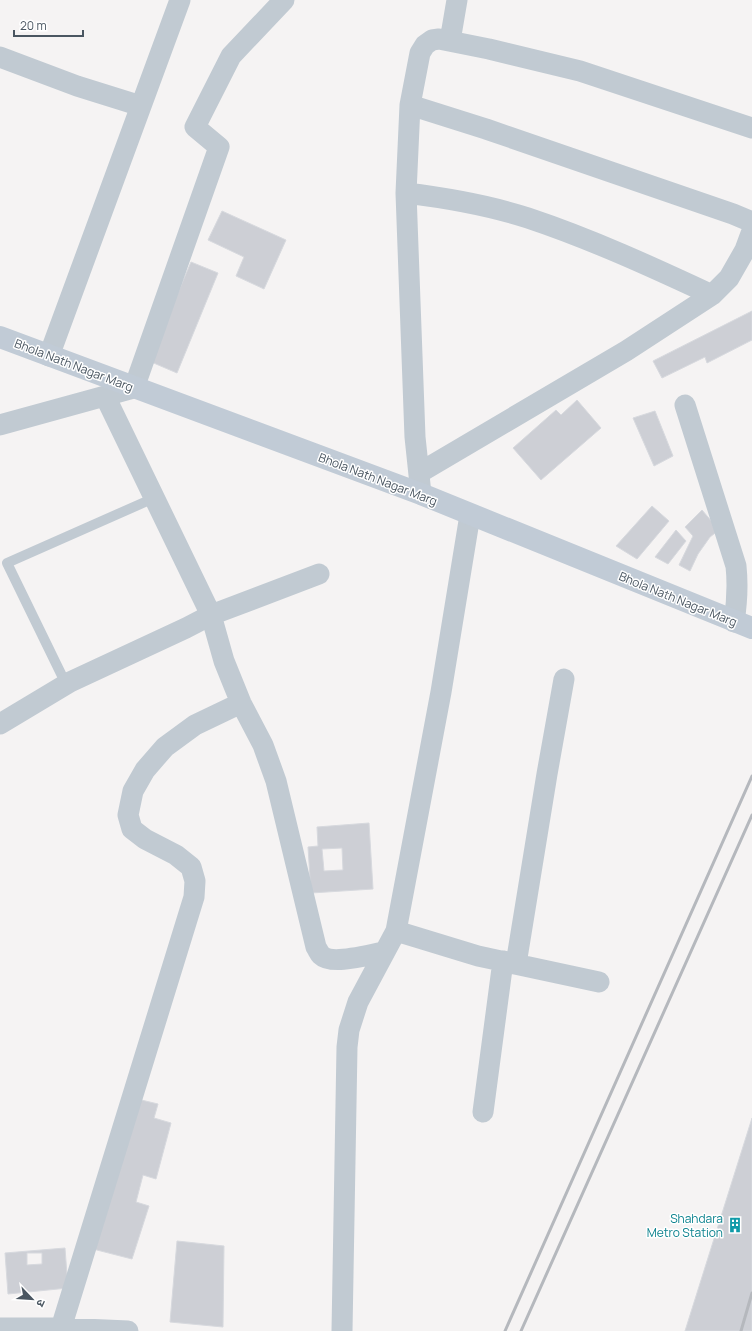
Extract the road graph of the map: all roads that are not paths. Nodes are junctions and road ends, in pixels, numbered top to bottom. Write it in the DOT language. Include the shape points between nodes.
graph roads {
  1 [pos="180,0"];
  2 [pos="284,0"];
  3 [pos="457,0"];
  4 [pos="450,41"];
  5 [pos="0,57"];
  6 [pos="410,105"];
  7 [pos="141,106"];
  8 [pos="752,128"];
  9 [pos="406,193"];
  10 [pos="752,222"];
  11 [pos="752,231"];
  12 [pos="712,295"];
  13 [pos="0,337"];
  14 [pos="49,356"];
  15 [pos="134,388"];
  16 [pos="105,396"];
  17 [pos="685,405"];
  18 [pos="0,425"];
  19 [pos="420,484"];
  20 [pos="154,498"];
  21 [pos="470,515"];
  22 [pos="319,574"];
  23 [pos="211,615"];
  24 [pos="743,625"];
  25 [pos="564,679"];
  26 [pos="66,684"];
  27 [pos="241,703"];
  28 [pos="0,724"];
  29 [pos="396,931"];
  30 [pos="385,952"];
  31 [pos="510,963"];
  32 [pos="599,982"];
  33 [pos="483,1112"];
  34 [pos="0,1328"];
  35 [pos="61,1328"];
  36 [pos="128,1331"];
  37 [pos="342,1331"];
  1 -- 7 [label="street"];
  2 -- 15 [label="street" via="231,56 195,127 219,147"];
  3 -- 4 [label="street"];
  4 -- 6 [label="street" via="432,40 420,53"];
  4 -- 8 [label="street" via="580,71"];
  5 -- 7 [label="street" via="77,86"];
  6 -- 9 [label="street"];
  6 -- 10 [label="street"];
  7 -- 14 [label="street"];
  9 -- 12 [label="street" via="485,206 527,218 642,262"];
  9 -- 19 [label="street" via="415,436"];
  11 -- 12 [label="street" via="745,250 729,278"];
  12 -- 19 [label="street"];
  13 -- 14 [label="street, Bhola Nath Nagar Marg"];
  14 -- 15 [label="street, Bhola Nath Nagar Marg"];
  15 -- 16 [label="street"];
  15 -- 19 [label="street, Bhola Nath Nagar Marg"];
  16 -- 18 [label="street"];
  16 -- 20 [label="street"];
  17 -- 24 [label="street" via="736,566"];
  19 -- 21 [label="street, Bhola Nath Nagar Marg"];
  20 -- 23 [label="street"];
  20 -- 26 [label="lane" via="7,563"];
  21 -- 24 [label="street, Bhola Nath Nagar Marg"];
  21 -- 29 [label="street" via="441,692"];
  22 -- 23 [label="street"];
  23 -- 26 [label="street"];
  23 -- 27 [label="street" via="224,661"];
  25 -- 31 [label="street"];
  26 -- 28 [label="street"];
  27 -- 30 [label="street" via="263,745 276,781 316,947 322,956 332,960"];
  27 -- 35 [label="street" via="195,725 165,747 145,770 133,791 128,815 132,828 145,839 176,855 191,867 195,881 194,897"];
  29 -- 30 [label="street"];
  29 -- 31 [label="street"];
  30 -- 37 [label="street" via="358,1002 349,1030"];
  31 -- 32 [label="street"];
  31 -- 33 [label="street" via="495,1016"];
  34 -- 35 [label="street"];
  35 -- 36 [label="street"];
}
